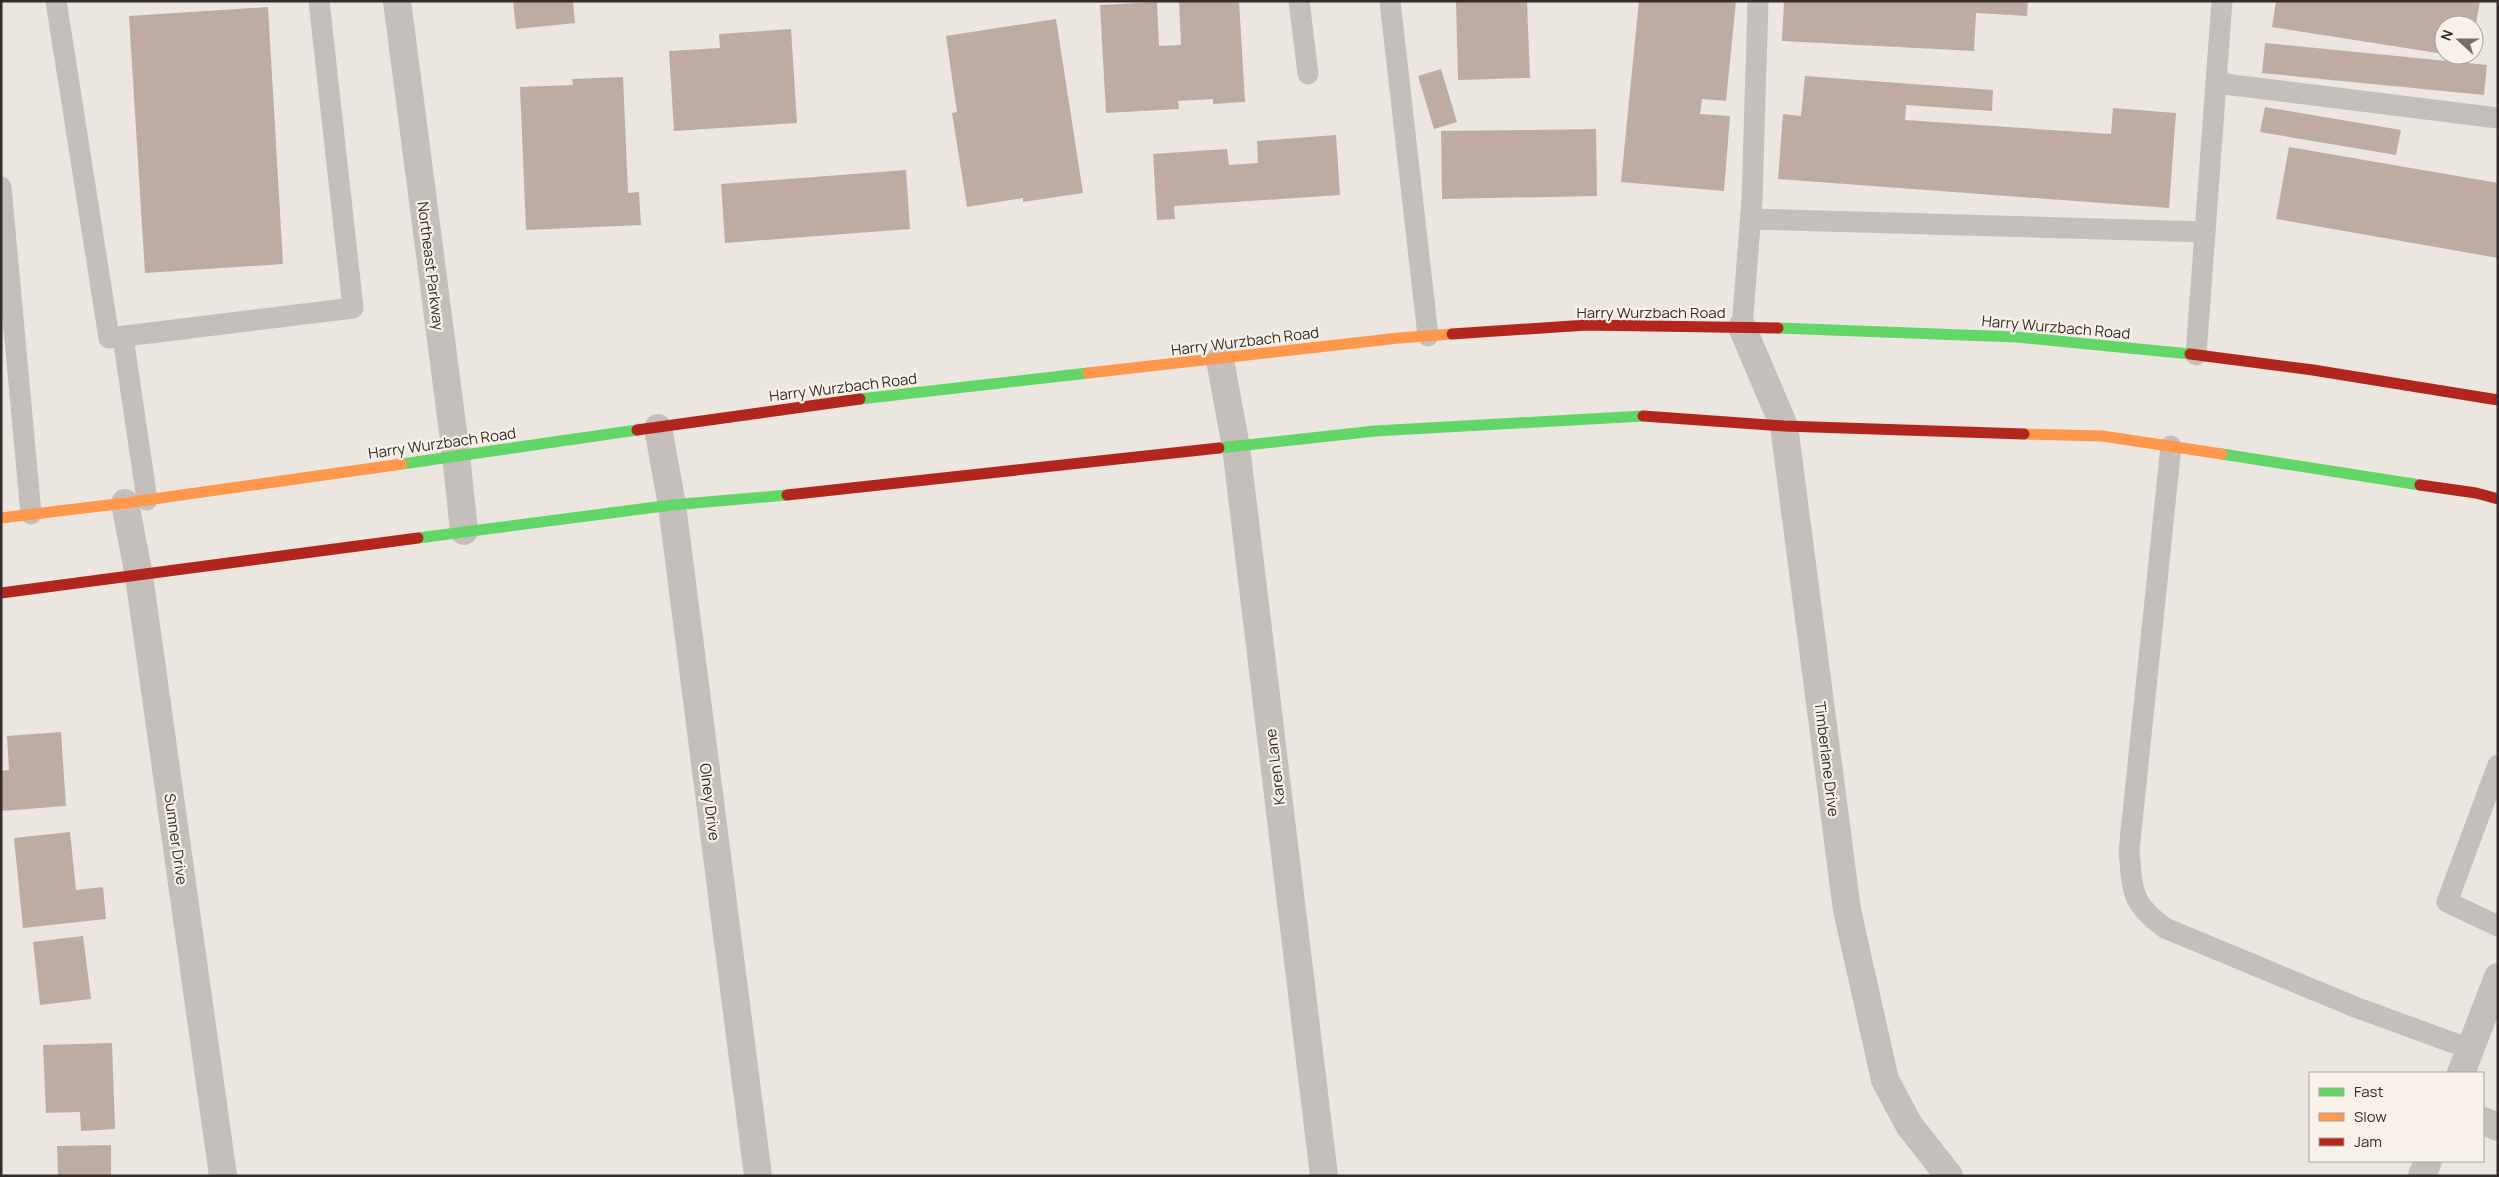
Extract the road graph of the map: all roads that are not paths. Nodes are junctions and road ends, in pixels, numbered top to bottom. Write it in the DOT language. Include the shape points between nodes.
graph roads {
  1 [pos="56,1"];
  2 [pos="319,1"];
  3 [pos="397,1"];
  4 [pos="1299,1"];
  5 [pos="1390,1"];
  6 [pos="1758,1"];
  7 [pos="2222,1"];
  8 [pos="1308,74"];
  9 [pos="2216,83"];
  10 [pos="2498,118"];
  11 [pos="1,188"];
  12 [pos="1752,210"];
  13 [pos="2205,232"];
  14 [pos="1742,327"];
  15 [pos="1428,336"];
  16 [pos="123,337"];
  17 [pos="2196,354"];
  18 [pos="9,355"];
  19 [pos="1220,360"];
  20 [pos="2498,400"];
  21 [pos="1784,426"];
  22 [pos="658,428"];
  23 [pos="2171,446"];
  24 [pos="1236,447"];
  25 [pos="456,456"];
  26 [pos="2498,499"];
  27 [pos="136,501"];
  28 [pos="672,505"];
  29 [pos="32,514"];
  30 [pos="1,518"];
  31 [pos="464,530"];
  32 [pos="139,576"];
  33 [pos="1,593"];
  34 [pos="2498,765"];
  35 [pos="2498,926"];
  36 [pos="2498,977"];
  37 [pos="2466,1061"];
  38 [pos="2484,1121"];
  39 [pos="2498,1127"];
  40 [pos="2428,1162"];
  41 [pos="223,1176"];
  42 [pos="758,1176"];
  43 [pos="1324,1176"];
  44 [pos="1949,1176"];
  45 [pos="2422,1176"];
  1 -- 16 [label="lane" via="109,338"];
  2 -- 16 [label="lane" via="353,308"];
  3 -- 25 [label="street, Northeast Parkway"];
  4 -- 8 [label="lane"];
  5 -- 15 [label="lane"];
  6 -- 12 [label="lane"];
  7 -- 9 [label="lane"];
  9 -- 10 [label="lane"];
  9 -- 13 [label="lane"];
  11 -- 18 [label="lane"];
  12 -- 13 [label="lane"];
  12 -- 14 [label="lane"];
  13 -- 17 [label="lane"];
  14 -- 15 [label="main road, Harry Wurzbach Road" via="1587,325"];
  14 -- 17 [label="main road, Harry Wurzbach Road" via="2016,336"];
  14 -- 21 [label="street, Timberlane Drive"];
  15 -- 19 [label="main road, Harry Wurzbach Road"];
  16 -- 27 [label="lane"];
  17 -- 20 [label="main road, Harry Wurzbach Road"];
  18 -- 29 [label="lane"];
  19 -- 22 [label="main road, Harry Wurzbach Road" via="835,402"];
  19 -- 24 [label="street, Karen Lane"];
  21 -- 23 [label="main road" via="2102,436"];
  21 -- 24 [label="main road" via="1638,416 1374,431"];
  21 -- 44 [label="street, Timberlane Drive" via="1847,910 1885,1080 1908,1125"];
  22 -- 25 [label="main road, Harry Wurzbach Road"];
  22 -- 28 [label="street, Olney Drive"];
  23 -- 26 [label="main road" via="2319,467"];
  23 -- 37 [label="lane" via="2129,851 2133,894 2144,913 2165,928 2355,1007"];
  24 -- 28 [label="main road" via="863,488"];
  24 -- 43 [label="street, Karen Lane"];
  25 -- 27 [label="main road, Harry Wurzbach Road"];
  25 -- 31 [label="street, Northeast Parkway"];
  27 -- 29 [label="main road, Harry Wurzbach Road"];
  27 -- 32 [label="street, Sumner Drive"];
  28 -- 31 [label="main road"];
  28 -- 42 [label="street, Olney Drive"];
  29 -- 30 [label="main road, Harry Wurzbach Road"];
  31 -- 32 [label="main road"];
  32 -- 33 [label="main road"];
  32 -- 41 [label="street, Sumner Drive"];
  34 -- 35 [label="lane" via="2447,902"];
  36 -- 37 [label="street"];
  38 -- 39 [label="street"];
  40 -- 45 [label="street"];
}
